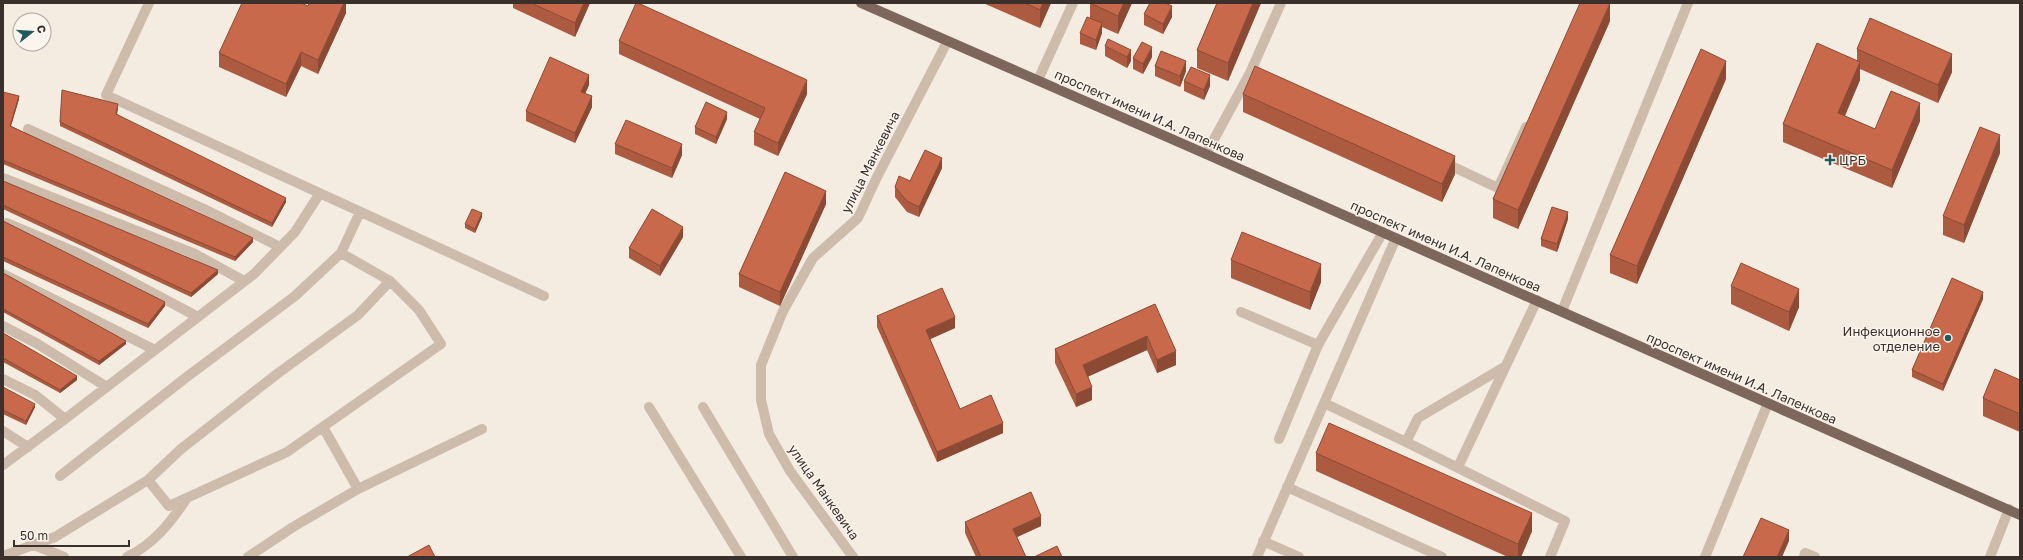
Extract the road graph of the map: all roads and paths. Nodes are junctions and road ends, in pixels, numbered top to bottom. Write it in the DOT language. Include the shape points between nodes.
graph roads {
  1 [pos="149,3"];
  2 [pos="861,3"];
  3 [pos="1073,3"];
  4 [pos="1281,3"];
  5 [pos="1688,3"];
  6 [pos="947,42"];
  7 [pos="1038,80"];
  8 [pos="1531,115"];
  9 [pos="28,129"];
  10 [pos="1206,154"];
  11 [pos="1434,158"];
  12 [pos="3,178"];
  13 [pos="320,193"];
  14 [pos="360,212"];
  15 [pos="7,223"];
  16 [pos="1384,232"];
  17 [pos="1396,238"];
  18 [pos="280,247"];
  19 [pos="341,253"];
  20 [pos="3,274"];
  21 [pos="244,281"];
  22 [pos="390,281"];
  23 [pos="544,296"];
  24 [pos="1537,300"];
  25 [pos="1562,311"];
  26 [pos="1240,312"];
  27 [pos="198,317"];
  28 [pos="3,326"];
  29 [pos="1318,346"];
  30 [pos="155,350"];
  31 [pos="1506,366"];
  32 [pos="3,379"];
  33 [pos="107,387"];
  34 [pos="1324,403"];
  35 [pos="1768,403"];
  36 [pos="649,407"];
  37 [pos="703,407"];
  38 [pos="65,419"];
  39 [pos="323,427"];
  40 [pos="482,429"];
  41 [pos="3,431"];
  42 [pos="1279,439"];
  43 [pos="1406,442"];
  44 [pos="28,447"];
  45 [pos="3,465"];
  46 [pos="1458,467"];
  47 [pos="60,476"];
  48 [pos="148,480"];
  49 [pos="1287,487"];
  50 [pos="358,489"];
  51 [pos="187,498"];
  52 [pos="2009,509"];
  53 [pos="2020,515"];
  54 [pos="1263,541"];
  55 [pos="34,545"];
  56 [pos="3,556"];
  57 [pos="64,557"];
  58 [pos="127,557"];
  59 [pos="248,557"];
  60 [pos="741,557"];
  61 [pos="794,557"];
  62 [pos="853,557"];
  63 [pos="1257,557"];
  64 [pos="1299,557"];
  65 [pos="1442,557"];
  66 [pos="1550,557"];
  67 [pos="1704,557"];
  68 [pos="1804,557"];
  69 [pos="1815,557"];
  70 [pos="1990,557"];
  1 -- 13 [label="street" via="106,95"];
  2 -- 6 [label="main road, проспект имени И.А. Лапенкова"];
  3 -- 7 [label="street"];
  4 -- 10 [label="street" via="1254,75"];
  5 -- 25 [label="street"];
  6 -- 7 [label="main road, проспект имени И.А. Лапенкова"];
  6 -- 62 [label="street, улица Манкевича" via="858,218 813,258 783,311 761,366 761,400 769,434 790,471"];
  7 -- 10 [label="main road, проспект имени И.А. Лапенкова"];
  8 -- 11 [label="street" via="1498,188"];
  9 -- 18 [label="street" via="204,209"];
  10 -- 16 [label="main road, проспект имени И.А. Лапенкова"];
  12 -- 21 [label="street" via="195,254"];
  13 -- 14 [label="street"];
  13 -- 18 [label="street" via="295,232"];
  14 -- 19 [label="street"];
  14 -- 23 [label="street"];
  15 -- 27 [label="street" via="78,253"];
  16 -- 17 [label="main road, проспект имени И.А. Лапенкова"];
  16 -- 29 [label="street"];
  17 -- 24 [label="main road, проспект имени И.А. Лапенкова"];
  17 -- 34 [label="street"];
  18 -- 21 [label="street"];
  19 -- 22 [label="street"];
  19 -- 47 [label="street" via="295,296 175,385"];
  20 -- 30 [label="street"];
  21 -- 27 [label="street"];
  22 -- 39 [label="street" via="419,310 440,344"];
  22 -- 48 [label="street" via="358,315 199,435"];
  24 -- 25 [label="main road, проспект имени И.А. Лапенкова"];
  24 -- 31 [label="street"];
  25 -- 35 [label="main road, проспект имени И.А. Лапенкова"];
  26 -- 29 [label="street"];
  27 -- 30 [label="street"];
  28 -- 33 [label="street" via="36,343"];
  29 -- 42 [label="street"];
  30 -- 33 [label="street"];
  31 -- 43 [label="street" via="1418,418"];
  31 -- 46 [label="street"];
  32 -- 38 [label="street" via="35,395"];
  33 -- 38 [label="street"];
  34 -- 43 [label="street"];
  34 -- 49 [label="street"];
  35 -- 52 [label="main road, проспект имени И.А. Лапенкова"];
  35 -- 67 [label="street"];
  36 -- 60 [label="street"];
  37 -- 61 [label="street"];
  38 -- 44 [label="street"];
  39 -- 50 [label="street"];
  39 -- 51 [label="street" via="287,452"];
  40 -- 50 [label="street"];
  41 -- 44 [label="street"];
  43 -- 46 [label="street"];
  44 -- 45 [label="street"];
  46 -- 66 [label="street" via="1565,521"];
  48 -- 51 [label="street" via="169,506"];
  48 -- 55 [label="street" via="55,536"];
  49 -- 54 [label="street"];
  49 -- 65 [label="street"];
  50 -- 59 [label="street"];
  51 -- 58 [label="street" via="172,522 140,551"];
  52 -- 53 [label="main road, проспект имени И.А. Лапенкова"];
  52 -- 70 [label="street"];
  54 -- 63 [label="street"];
  54 -- 64 [label="street"];
  55 -- 56 [label="street"];
  55 -- 57 [label="street"];
  68 -- 69 [label="street" via="1805,553"];
}
